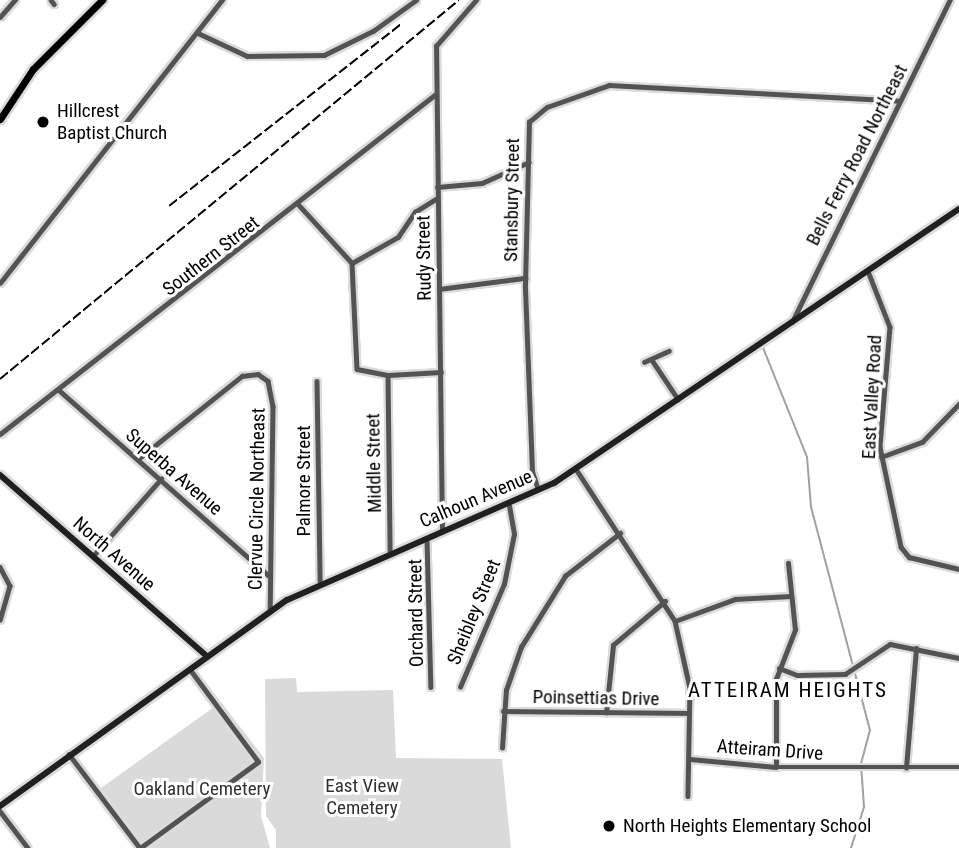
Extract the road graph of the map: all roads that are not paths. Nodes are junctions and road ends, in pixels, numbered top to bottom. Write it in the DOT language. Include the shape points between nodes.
graph roads {
  1 [pos="15,0"];
  2 [pos="103,0"];
  3 [pos="222,0"];
  4 [pos="416,0"];
  5 [pos="476,0"];
  6 [pos="950,0"];
  7 [pos="0,17"];
  8 [pos="198,33"];
  9 [pos="436,94"];
  10 [pos="901,101"];
  11 [pos="0,119"];
  12 [pos="530,162"];
  13 [pos="437,187"];
  14 [pos="437,198"];
  15 [pos="299,204"];
  16 [pos="959,208"];
  17 [pos="352,263"];
  18 [pos="868,270"];
  19 [pos="524,278"];
  20 [pos="0,283"];
  21 [pos="439,289"];
  22 [pos="791,322"];
  23 [pos="668,351"];
  24 [pos="652,360"];
  25 [pos="644,362"];
  26 [pos="441,372"];
  27 [pos="388,375"];
  28 [pos="317,381"];
  29 [pos="60,391"];
  30 [pos="678,400"];
  31 [pos="959,404"];
  32 [pos="0,434"];
  33 [pos="881,457"];
  34 [pos="138,459"];
  35 [pos="576,469"];
  36 [pos="0,475"];
  37 [pos="160,480"];
  38 [pos="539,491"];
  39 [pos="509,506"];
  40 [pos="442,532"];
  41 [pos="620,533"];
  42 [pos="426,538"];
  43 [pos="390,551"];
  44 [pos="93,556"];
  45 [pos="788,563"];
  46 [pos="0,567"];
  47 [pos="959,569"];
  48 [pos="268,575"];
  49 [pos="320,581"];
  50 [pos="791,596"];
  51 [pos="665,601"];
  52 [pos="270,611"];
  53 [pos="0,620"];
  54 [pos="676,621"];
  55 [pos="916,648"];
  56 [pos="206,656"];
  57 [pos="959,658"];
  58 [pos="779,668"];
  59 [pos="190,669"];
  60 [pos="460,687"];
  61 [pos="431,688"];
  62 [pos="503,711"];
  63 [pos="606,713"];
  64 [pos="689,713"];
  65 [pos="502,748"];
  66 [pos="69,754"];
  67 [pos="690,759"];
  68 [pos="776,767"];
  69 [pos="906,768"];
  70 [pos="959,768"];
  71 [pos="688,796"];
  72 [pos="0,808"];
  73 [pos="28,848"];
  74 [pos="140,848"];
  1 -- 7 [label="street"];
  2 -- 11 [label="main road" via="33,69"];
  3 -- 8 [label="street"];
  4 -- 8 [label="street" via="373,31 324,55 247,56"];
  5 -- 9 [label="street, Rudy Street" via="439,34"];
  6 -- 10 [label="street, Bells Ferry Road Northeast"];
  8 -- 20 [label="street"];
  9 -- 13 [label="street, Rudy Street"];
  9 -- 15 [label="street, Southern Street"];
  10 -- 12 [label="street, Stansbury Street" via="659,85 592,88 529,122"];
  10 -- 22 [label="street, Bells Ferry Road Northeast"];
  12 -- 13 [label="street" via="490,181"];
  12 -- 19 [label="street, Stansbury Street"];
  13 -- 14 [label="street, Rudy Street"];
  14 -- 17 [label="street" via="415,212 398,237"];
  14 -- 21 [label="street, Rudy Street"];
  15 -- 17 [label="street"];
  15 -- 29 [label="street, Southern Street"];
  16 -- 18 [label="street, Calhoun Avenue"];
  17 -- 27 [label="street" via="356,369"];
  18 -- 22 [label="street, Calhoun Avenue"];
  18 -- 33 [label="street, East Valley Road" via="890,327"];
  19 -- 21 [label="street"];
  19 -- 38 [label="street, Stansbury Street" via="532,471"];
  21 -- 26 [label="street, Rudy Street"];
  22 -- 30 [label="street, Calhoun Avenue"];
  23 -- 24 [label="street"];
  24 -- 25 [label="street"];
  24 -- 30 [label="street"];
  26 -- 27 [label="street"];
  26 -- 40 [label="street, Rudy Street"];
  27 -- 43 [label="street, Middle Street"];
  28 -- 49 [label="street, Palmore Street"];
  29 -- 32 [label="street, Southern Street"];
  29 -- 34 [label="street, Superba Avenue"];
  30 -- 35 [label="street, Calhoun Avenue"];
  31 -- 33 [label="street" via="922,442"];
  33 -- 47 [label="street, East Valley Road" via="903,552"];
  34 -- 37 [label="street, Superba Avenue"];
  34 -- 48 [label="street, Clervue Circle Northeast" via="233,382 248,373 262,376 273,407"];
  35 -- 38 [label="street, Calhoun Avenue"];
  35 -- 41 [label="street, Atteiram Drive"];
  36 -- 44 [label="street, North Avenue"];
  37 -- 44 [label="street"];
  37 -- 48 [label="street, Superba Avenue"];
  38 -- 39 [label="street, Calhoun Avenue"];
  39 -- 40 [label="street, Calhoun Avenue"];
  39 -- 60 [label="street, Sheibley Street" via="514,534 504,584"];
  40 -- 42 [label="street, Calhoun Avenue"];
  41 -- 51 [label="street, Atteiram Drive"];
  41 -- 62 [label="street" via="579,562 550,598 514,662"];
  42 -- 43 [label="street, Calhoun Avenue"];
  42 -- 61 [label="street, Orchard Street"];
  43 -- 49 [label="street, Calhoun Avenue"];
  44 -- 56 [label="street, North Avenue"];
  45 -- 50 [label="street"];
  46 -- 53 [label="street" via="10,586"];
  48 -- 52 [label="street, Clervue Circle Northeast"];
  49 -- 52 [label="street, Calhoun Avenue"];
  50 -- 54 [label="street" via="735,599"];
  50 -- 58 [label="street" via="794,637"];
  51 -- 54 [label="street, Atteiram Drive"];
  51 -- 63 [label="street" via="613,645"];
  52 -- 56 [label="street, Calhoun Avenue"];
  54 -- 64 [label="street, Atteiram Drive"];
  55 -- 57 [label="street"];
  55 -- 58 [label="street" via="884,645 856,669 834,676"];
  55 -- 69 [label="street"];
  56 -- 59 [label="street, Calhoun Avenue"];
  58 -- 68 [label="street"];
  59 -- 66 [label="street, Calhoun Avenue"];
  59 -- 74 [label="street" via="258,762"];
  62 -- 63 [label="street, Poinsettias Drive"];
  62 -- 65 [label="street"];
  63 -- 64 [label="street, Poinsettias Drive"];
  64 -- 67 [label="street, Atteiram Drive"];
  66 -- 72 [label="street, Calhoun Avenue"];
  66 -- 74 [label="street"];
  67 -- 68 [label="street, Atteiram Drive"];
  67 -- 71 [label="street"];
  68 -- 69 [label="street, Atteiram Drive"];
  69 -- 70 [label="street, Atteiram Drive"];
  72 -- 73 [label="street"];
}
